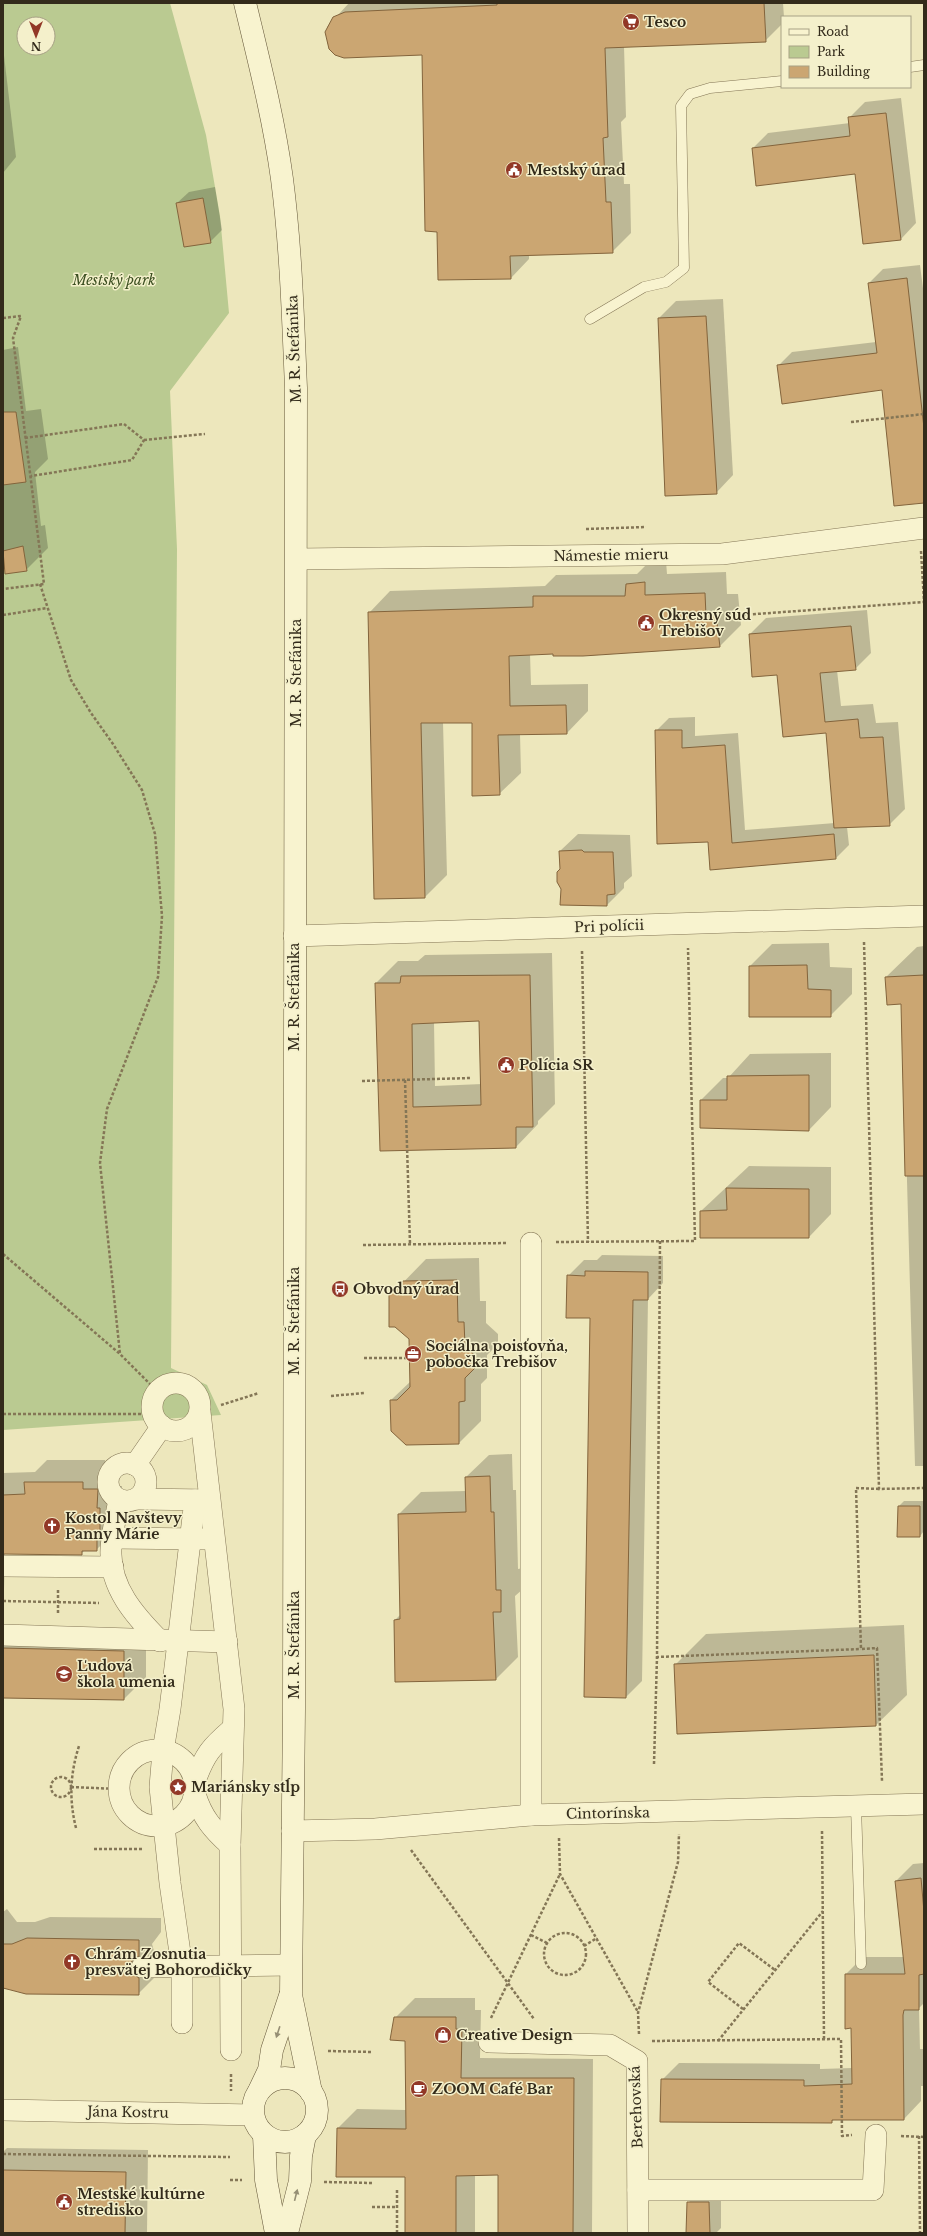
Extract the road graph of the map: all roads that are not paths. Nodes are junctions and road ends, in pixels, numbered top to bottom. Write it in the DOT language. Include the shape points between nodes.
graph roads {
  1 [pos="245,3"];
  2 [pos="924,65"];
  3 [pos="911,67"];
  4 [pos="781,81"];
  5 [pos="590,319"];
  6 [pos="922,538"];
  7 [pos="297,559"];
  8 [pos="924,916"];
  9 [pos="294,936"];
  10 [pos="531,1243"];
  11 [pos="200,1412"];
  12 [pos="158,1420"];
  13 [pos="135,1465"];
  14 [pos="128,1499"];
  15 [pos="202,1500"];
  16 [pos="110,1526"];
  17 [pos="191,1539"];
  18 [pos="213,1539"];
  19 [pos="3,1566"];
  20 [pos="113,1567"];
  21 [pos="3,1635"];
  22 [pos="169,1642"];
  23 [pos="227,1642"];
  24 [pos="232,1729"];
  25 [pos="163,1751"];
  26 [pos="195,1788"];
  27 [pos="924,1804"];
  28 [pos="856,1806"];
  29 [pos="531,1815"];
  30 [pos="165,1826"];
  31 [pos="292,1831"];
  32 [pos="230,1845"];
  33 [pos="291,1964"];
  34 [pos="861,1964"];
  35 [pos="142,1967"];
  36 [pos="182,1967"];
  37 [pos="230,1967"];
  38 [pos="291,1995"];
  39 [pos="182,2023"];
  40 [pos="489,2042"];
  41 [pos="231,2050"];
  42 [pos="260,2090"];
  43 [pos="310,2092"];
  44 [pos="3,2110"];
  45 [pos="253,2115"];
  46 [pos="264,2135"];
  47 [pos="305,2135"];
  48 [pos="876,2135"];
  49 [pos="638,2190"];
  50 [pos="276,2233"];
  51 [pos="287,2233"];
  52 [pos="638,2233"];
  1 -- 7 [label="street, M. R. Štefánika" via="274,133 287,222 296,388"];
  2 -- 3 [label="lane"];
  4 -- 5 [label="lane" via="710,88 690,94 681,106 684,268 666,282 644,287"];
  6 -- 7 [label="street, Námestie mieru" via="722,554"];
  7 -- 9 [label="street, M. R. Štefánika"];
  8 -- 9 [label="street, Pri polícii"];
  9 -- 31 [label="street, M. R. Štefánika"];
  10 -- 29 [label="street"];
  11 -- 12 [label="street" via="191,1426 184,1430 176,1431"];
  11 -- 12 [label="street" via="198,1396 186,1385 171,1384 158,1392 154,1399"];
  11 -- 15 [label="street"];
  12 -- 13 [label="street"];
  13 -- 14 [label="street" via="146,1478 145,1490"];
  13 -- 14 [label="street" via="123,1464 112,1471 109,1477 110,1490"];
  14 -- 15 [label="street"];
  14 -- 16 [label="street"];
  15 -- 17 [label="street"];
  15 -- 18 [label="street"];
  16 -- 17 [label="street"];
  16 -- 20 [label="street"];
  17 -- 18 [label="street"];
  17 -- 22 [label="street"];
  18 -- 23 [label="street"];
  19 -- 20 [label="street"];
  20 -- 22 [label="street" via="117,1585 128,1604 143,1624"];
  21 -- 22 [label="street"];
  22 -- 23 [label="street"];
  22 -- 25 [label="street"];
  23 -- 24 [label="street" via="234,1710"];
  24 -- 26 [label="street" via="211,1747 202,1762"];
  24 -- 32 [label="street"];
  25 -- 26 [label="street" via="182,1758 190,1768"];
  25 -- 30 [label="street" via="160,1786"];
  25 -- 30 [label="street" via="144,1752 134,1757 125,1766 118,1789 120,1801 126,1812 135,1820 146,1825"];
  26 -- 30 [label="street" via="191,1807 183,1817"];
  26 -- 32 [label="street" via="201,1813 212,1830"];
  27 -- 28 [label="street, Cintorínska"];
  28 -- 29 [label="street, Cintorínska"];
  28 -- 34 [label="lane"];
  29 -- 31 [label="street, Cintorínska" via="375,1829"];
  30 -- 36 [label="street"];
  31 -- 33 [label="street, M. R. Štefánika"];
  32 -- 37 [label="street"];
  33 -- 37 [label="street"];
  33 -- 38 [label="street, M. R. Štefánika"];
  35 -- 36 [label="street"];
  36 -- 37 [label="street"];
  36 -- 39 [label="street"];
  37 -- 41 [label="street"];
  38 -- 42 [label="street, M. R. Štefánika, one-way" via="272,2050 269,2070"];
  38 -- 43 [label="street, M. R. Štefánika"];
  40 -- 49 [label="street, Berehovská" via="610,2045 635,2054"];
  42 -- 43 [label="street" via="274,2080 290,2079 305,2086"];
  42 -- 45 [label="street" via="254,2102"];
  43 -- 47 [label="street" via="314,2099 316,2114"];
  44 -- 45 [label="street, Jána Kostru"];
  45 -- 46 [label="street" via="255,2123"];
  46 -- 47 [label="street" via="285,2142"];
  46 -- 50 [label="street" via="266,2180"];
  51 -- 47 [label="street, one-way" via="300,2181"];
  48 -- 49 [label="street" via="873,2190"];
  49 -- 52 [label="street, Berehovská"];
}
